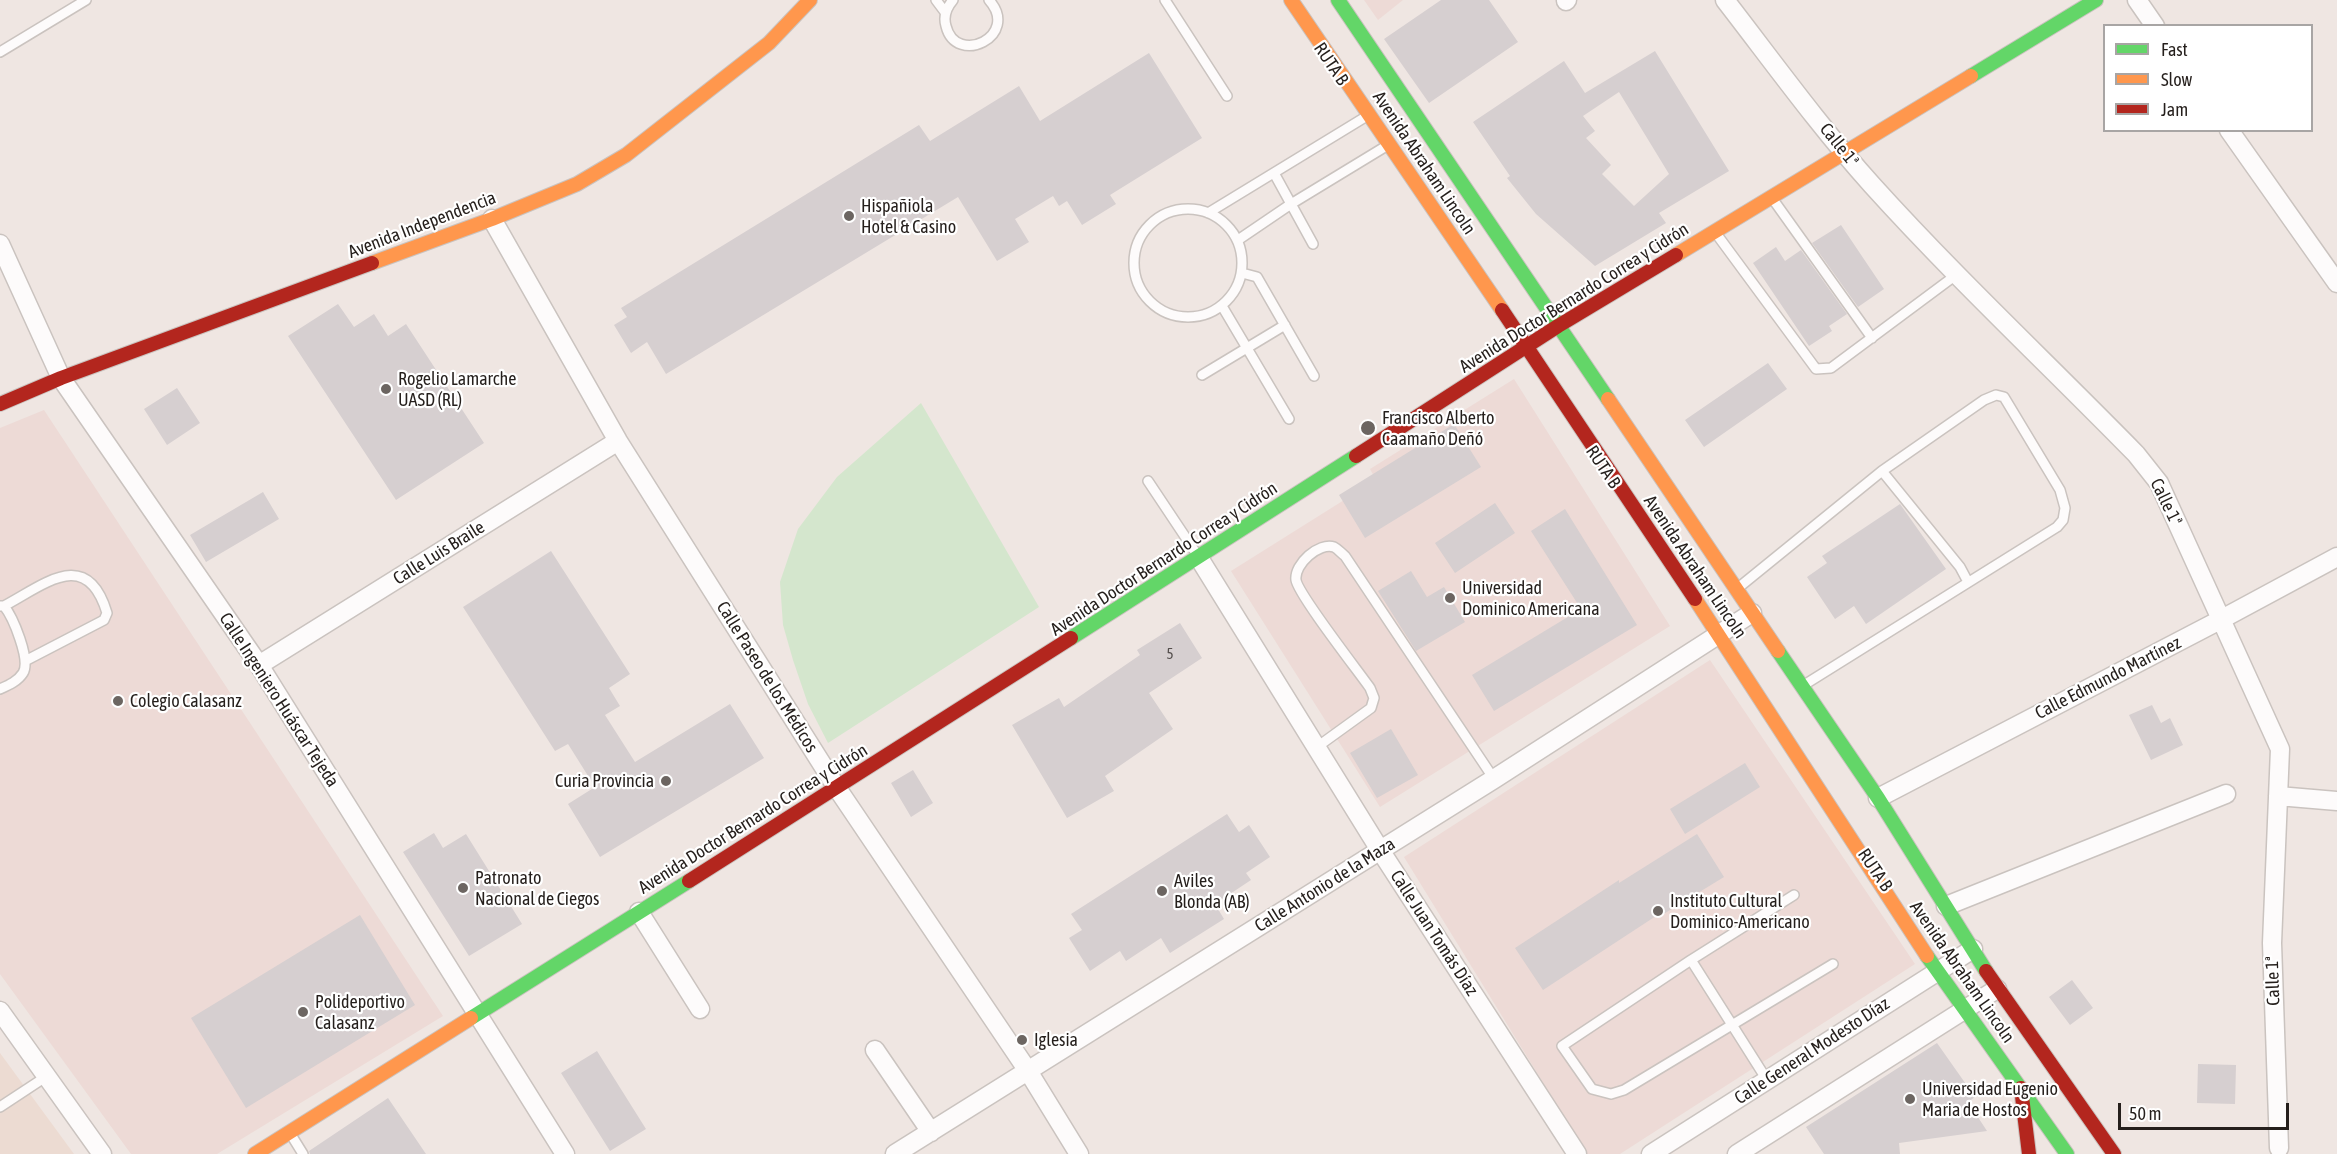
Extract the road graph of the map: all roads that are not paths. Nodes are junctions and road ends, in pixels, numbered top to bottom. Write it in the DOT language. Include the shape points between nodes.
graph roads {
  1 [pos="86,0"];
  2 [pos="810,0"];
  3 [pos="936,0"];
  4 [pos="953,0"];
  5 [pos="1165,0"];
  6 [pos="1290,0"];
  7 [pos="1338,0"];
  8 [pos="1725,0"];
  9 [pos="2096,0"];
  10 [pos="2137,0"];
  11 [pos="992,1"];
  12 [pos="945,12"];
  13 [pos="2154,24"];
  14 [pos="0,52"];
  15 [pos="1227,96"];
  16 [pos="1370,115"];
  17 [pos="2230,132"];
  18 [pos="1390,144"];
  19 [pos="1845,154"];
  20 [pos="1275,173"];
  21 [pos="1772,198"];
  22 [pos="1291,204"];
  23 [pos="1208,213"];
  24 [pos="492,219"];
  25 [pos="1715,232"];
  26 [pos="1238,240"];
  27 [pos="0,244"];
  28 [pos="1313,244"];
  29 [pos="1242,273"];
  30 [pos="1956,275"];
  31 [pos="2337,283"];
  32 [pos="1222,306"];
  33 [pos="1285,325"];
  34 [pos="1558,326"];
  35 [pos="1872,338"];
  36 [pos="1527,346"];
  37 [pos="1246,348"];
  38 [pos="1202,375"];
  39 [pos="1314,376"];
  40 [pos="61,378"];
  41 [pos="0,404"];
  42 [pos="1289,419"];
  43 [pos="618,441"];
  44 [pos="1882,471"];
  45 [pos="1148,481"];
  46 [pos="2337,557"];
  47 [pos="1199,558"];
  48 [pos="1968,582"];
  49 [pos="1736,590"];
  50 [pos="2,606"];
  51 [pos="1752,613"];
  52 [pos="2220,620"];
  53 [pos="1718,633"];
  54 [pos="25,661"];
  55 [pos="259,665"];
  56 [pos="1802,687"];
  57 [pos="0,689"];
  58 [pos="1317,747"];
  59 [pos="1494,779"];
  60 [pos="837,788"];
  61 [pos="2226,794"];
  62 [pos="2278,796"];
  63 [pos="1878,798"];
  64 [pos="2337,801"];
  65 [pos="1380,850"];
  66 [pos="1794,895"];
  67 [pos="1946,906"];
  68 [pos="639,912"];
  69 [pos="1973,949"];
  70 [pos="1690,960"];
  71 [pos="1833,964"];
  72 [pos="1937,970"];
  73 [pos="1997,989"];
  74 [pos="700,1009"];
  75 [pos="1963,1009"];
  76 [pos="0,1011"];
  77 [pos="477,1014"];
  78 [pos="1732,1025"];
  79 [pos="875,1050"];
  80 [pos="1028,1071"];
  81 [pos="47,1076"];
  82 [pos="1767,1080"];
  83 [pos="2020,1085"];
  84 [pos="0,1107"];
  85 [pos="290,1132"];
  86 [pos="931,1132"];
  87 [pos="2279,1148"];
  88 [pos="102,1154"];
  89 [pos="255,1154"];
  90 [pos="303,1154"];
  91 [pos="565,1154"];
  92 [pos="895,1154"];
  93 [pos="1079,1154"];
  94 [pos="1576,1154"];
  95 [pos="1651,1154"];
  96 [pos="1737,1154"];
  97 [pos="2022,1154"];
  98 [pos="2029,1154"];
  99 [pos="2067,1154"];
  100 [pos="2114,1154"];
  1 -- 14 [label="lane"];
  2 -- 24 [label="main road, Avenida Independencia" via="769,43 626,155 577,184"];
  3 -- 12 [label="lane"];
  4 -- 12 [label="lane"];
  5 -- 15 [label="lane"];
  6 -- 16 [label="main road, Avenida Abraham Lincoln"];
  6 -- 83 [label="lane, RUTA B"];
  7 -- 34 [label="main road, Avenida Abraham Lincoln"];
  8 -- 19 [label="street, Calle 1ª"];
  9 -- 19 [label="main road, Avenida Doctor Bernardo Correa y Cidrón"];
  10 -- 13 [label="street"];
  11 -- 12 [label="lane" via="997,26 994,34 981,44 964,45 950,36"];
  16 -- 18 [label="main road, Avenida Abraham Lincoln"];
  16 -- 20 [label="lane"];
  17 -- 31 [label="street"];
  18 -- 22 [label="lane"];
  18 -- 36 [label="main road, Avenida Abraham Lincoln"];
  19 -- 21 [label="main road, Avenida Doctor Bernardo Correa y Cidrón"];
  19 -- 30 [label="street, Calle 1ª"];
  20 -- 22 [label="lane"];
  20 -- 23 [label="lane"];
  21 -- 25 [label="main road, Avenida Doctor Bernardo Correa y Cidrón"];
  21 -- 35 [label="lane"];
  22 -- 26 [label="lane"];
  22 -- 28 [label="lane"];
  23 -- 26 [label="lane" via="1225,224"];
  23 -- 32 [label="lane" via="1188,209 1167,214 1150,225 1139,242 1134,262 1137,282 1146,297 1173,320 1207,314"];
  24 -- 40 [label="main road, Avenida Independencia"];
  24 -- 43 [label="street, Calle Paseo de los Médicos"];
  25 -- 34 [label="main road, Avenida Doctor Bernardo Correa y Cidrón"];
  25 -- 35 [label="lane" via="1816,369 1831,368"];
  26 -- 29 [label="lane"];
  27 -- 40 [label="street, Calle Ingeniero Huáscar Tejeda"];
  29 -- 32 [label="lane" via="1235,291"];
  29 -- 33 [label="lane" via="1257,277"];
  30 -- 35 [label="lane"];
  30 -- 52 [label="street, Calle 1ª" via="2149,469 2159,483"];
  32 -- 37 [label="lane"];
  33 -- 37 [label="lane"];
  33 -- 39 [label="lane"];
  34 -- 36 [label="main road, Avenida Doctor Bernardo Correa y Cidrón"];
  34 -- 49 [label="main road, Avenida Abraham Lincoln"];
  36 -- 47 [label="main road, Avenida Doctor Bernardo Correa y Cidrón"];
  36 -- 53 [label="main road, Avenida Abraham Lincoln"];
  37 -- 38 [label="lane"];
  37 -- 42 [label="lane"];
  40 -- 41 [label="main road, Avenida Independencia"];
  40 -- 55 [label="street, Calle Ingeniero Huáscar Tejeda"];
  43 -- 55 [label="street, Calle Luis Braile"];
  43 -- 60 [label="street, Calle Paseo de los Médicos"];
  44 -- 48 [label="lane"];
  44 -- 48 [label="lane" via="1984,400 1996,395 2004,398 2060,490 2066,508 2057,527"];
  44 -- 49 [label="lane"];
  45 -- 47 [label="lane"];
  46 -- 52 [label="street, Calle Edmundo Martínez"];
  47 -- 58 [label="street, Calle Juan Tomás Díaz"];
  47 -- 60 [label="main road, Avenida Doctor Bernardo Correa y Cidrón"];
  48 -- 56 [label="lane"];
  49 -- 51 [label="main road, Avenida Abraham Lincoln"];
  50 -- 54 [label="lane" via="10,613"];
  50 -- 54 [label="lane" via="71,575 92,582 101,595 107,613 104,620"];
  51 -- 53 [label="street, Calle Antonio de la Maza"];
  51 -- 56 [label="main road, Avenida Abraham Lincoln"];
  52 -- 62 [label="street, Calle 1ª" via="2278,744"];
  52 -- 63 [label="street, Calle Edmundo Martínez"];
  53 -- 59 [label="street, Calle Antonio de la Maza"];
  53 -- 72 [label="main road, Avenida Abraham Lincoln"];
  54 -- 57 [label="lane" via="25,671 17,680"];
  55 -- 77 [label="street, Calle Ingeniero Huáscar Tejeda"];
  56 -- 63 [label="main road, Avenida Abraham Lincoln"];
  58 -- 59 [label="lane" via="1371,708 1374,698 1296,580 1302,561 1323,547 1332,546 1345,556"];
  58 -- 65 [label="street, Calle Juan Tomás Díaz"];
  59 -- 65 [label="street, Calle Antonio de la Maza"];
  60 -- 68 [label="main road, Avenida Doctor Bernardo Correa y Cidrón"];
  60 -- 80 [label="street, Calle Paseo de los Médicos"];
  61 -- 67 [label="street"];
  62 -- 64 [label="street"];
  62 -- 87 [label="street, Calle 1ª" via="2271,943"];
  63 -- 67 [label="main road, Avenida Abraham Lincoln"];
  65 -- 80 [label="street, Calle Antonio de la Maza"];
  65 -- 94 [label="street, Calle Juan Tomás Díaz"];
  66 -- 70 [label="lane"];
  67 -- 69 [label="main road, Avenida Abraham Lincoln"];
  68 -- 74 [label="street"];
  68 -- 77 [label="main road, Avenida Doctor Bernardo Correa y Cidrón"];
  69 -- 72 [label="street, Calle General Modesto Díaz"];
  69 -- 73 [label="main road, Avenida Abraham Lincoln"];
  70 -- 78 [label="lane"];
  70 -- 78 [label="lane" via="1562,1046 1592,1089 1611,1094"];
  71 -- 78 [label="lane"];
  72 -- 75 [label="main road, Avenida Abraham Lincoln"];
  72 -- 82 [label="street, Calle General Modesto Díaz"];
  73 -- 75 [label="street"];
  73 -- 100 [label="main road, Avenida Abraham Lincoln"];
  75 -- 83 [label="main road, Avenida Abraham Lincoln"];
  75 -- 96 [label="street"];
  76 -- 81 [label="street"];
  77 -- 85 [label="main road, Avenida Doctor Bernardo Correa y Cidrón"];
  77 -- 91 [label="street, Calle Ingeniero Huáscar Tejeda"];
  78 -- 82 [label="lane"];
  79 -- 86 [label="street"];
  80 -- 86 [label="street, Calle Antonio de la Maza"];
  80 -- 93 [label="street, Calle Paseo de los Médicos"];
  81 -- 84 [label="lane"];
  81 -- 88 [label="street"];
  82 -- 95 [label="street, Calle General Modesto Díaz"];
  83 -- 97 [label="lane"];
  83 -- 98 [label="main road"];
  83 -- 99 [label="main road, Avenida Abraham Lincoln"];
  85 -- 89 [label="main road, Avenida Doctor Bernardo Correa y Cidrón"];
  85 -- 90 [label="lane"];
  86 -- 92 [label="street, Calle Antonio de la Maza"];
}
